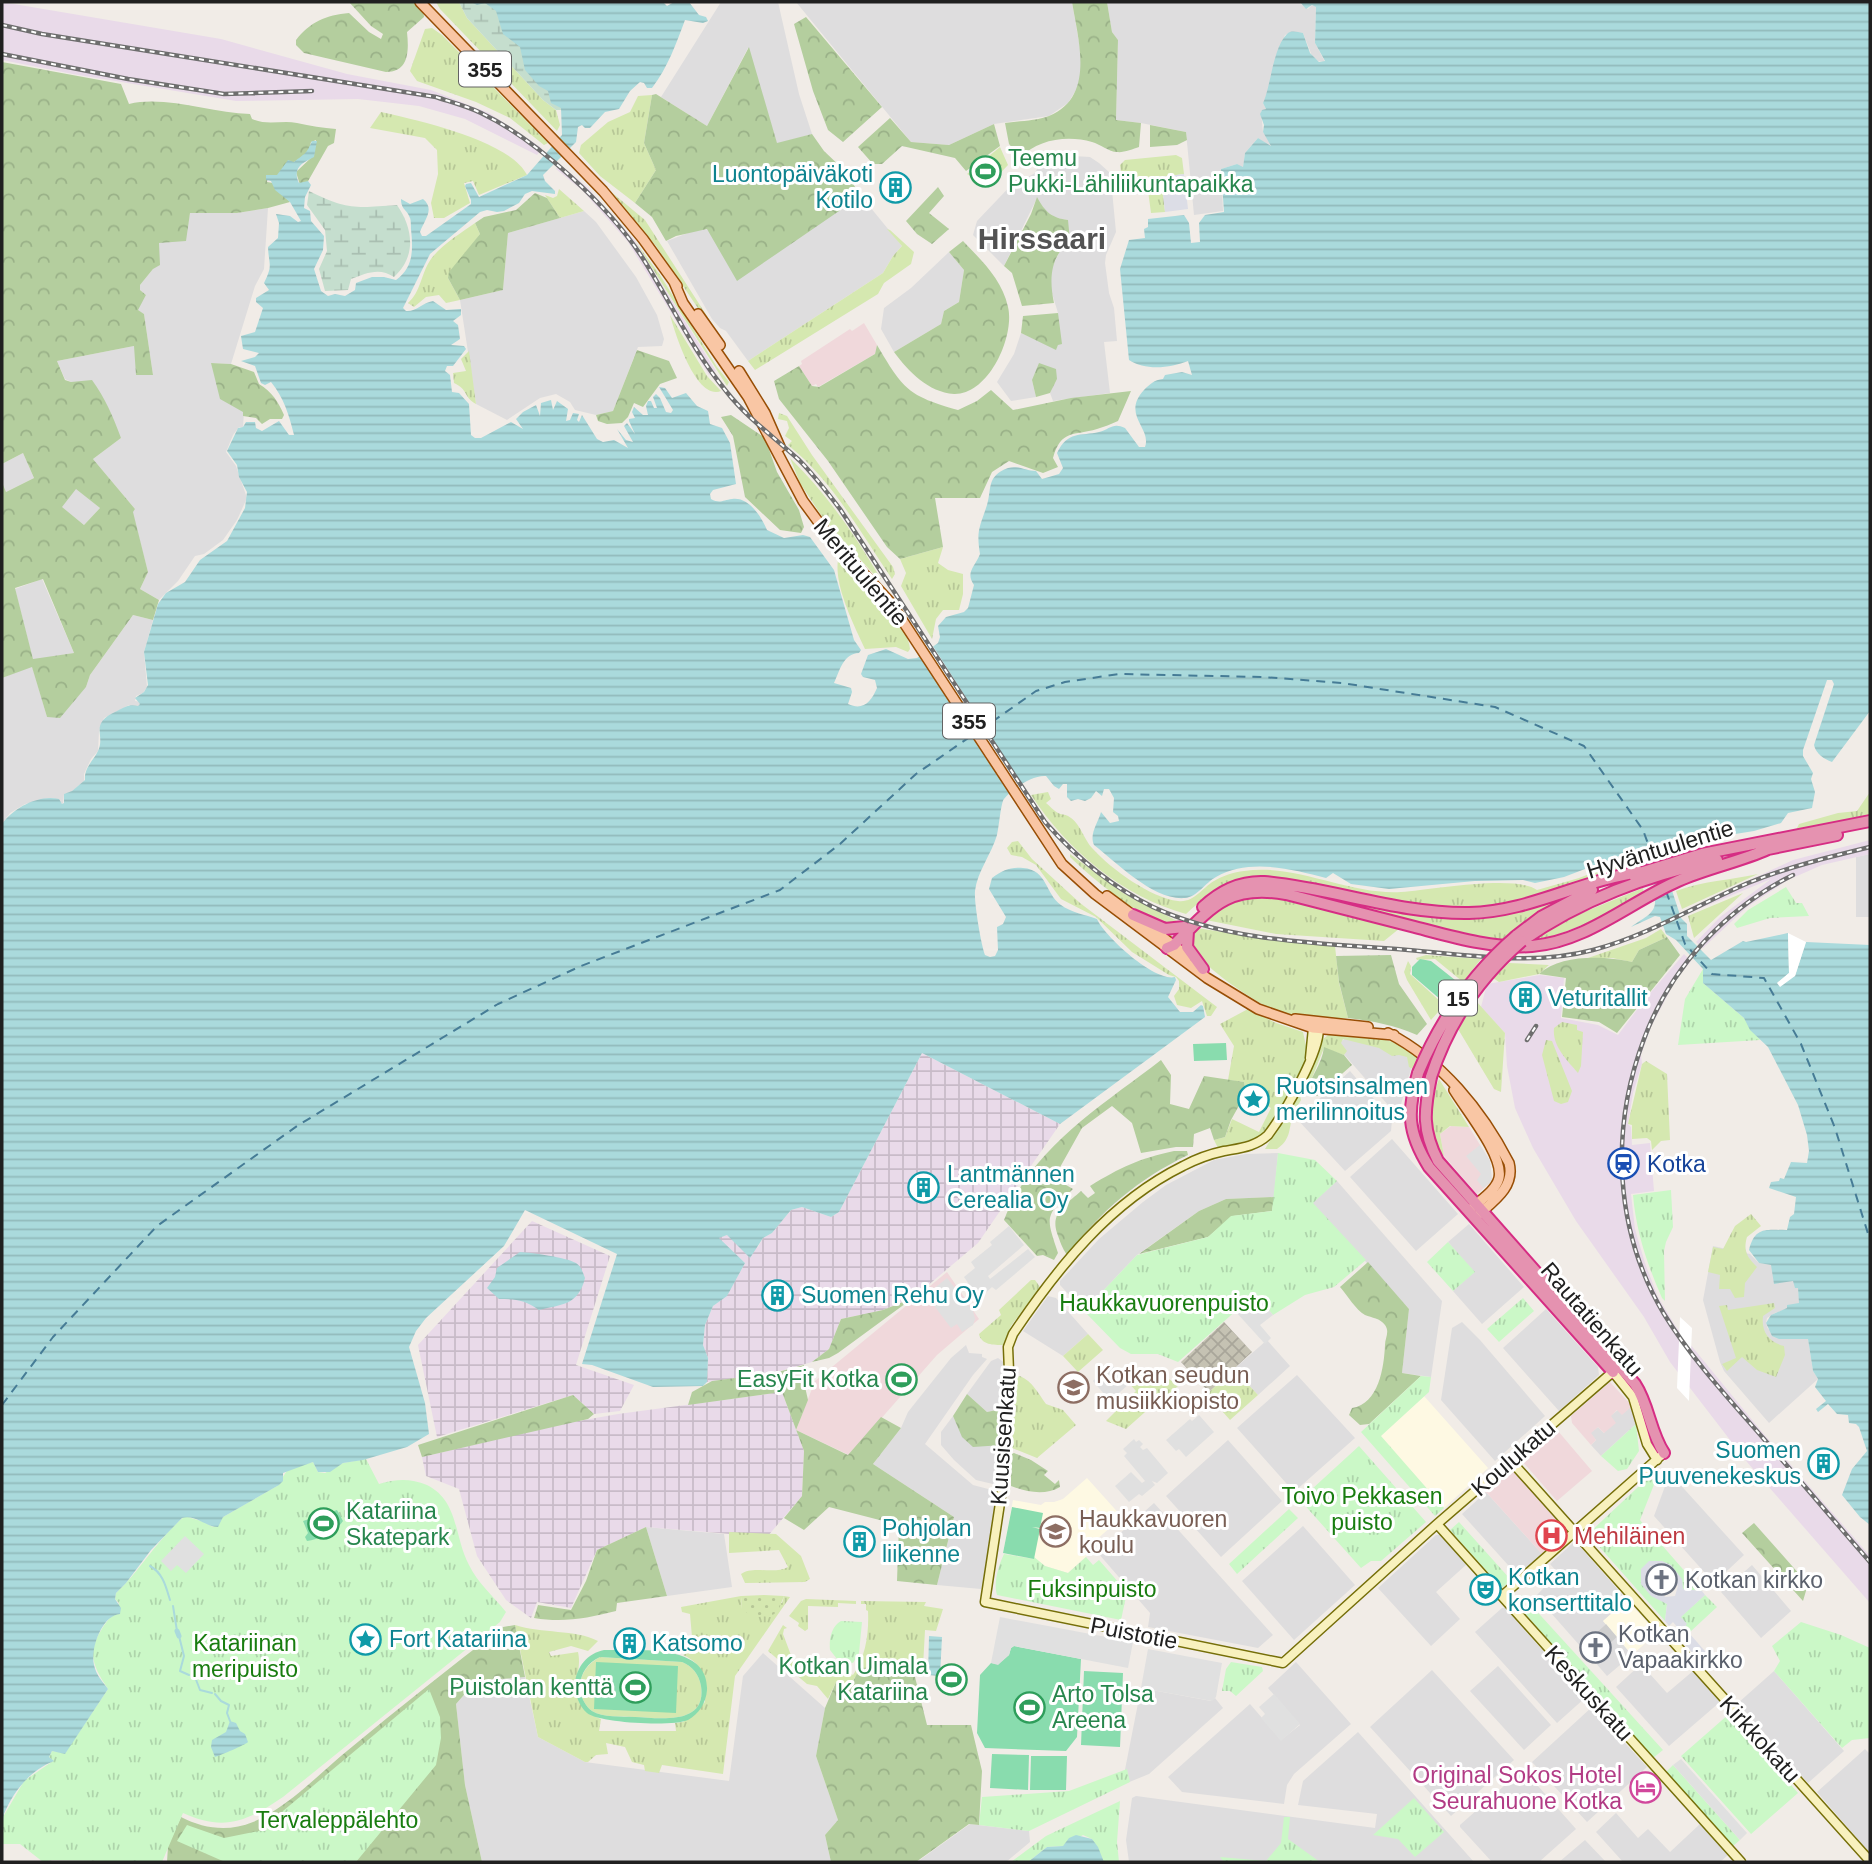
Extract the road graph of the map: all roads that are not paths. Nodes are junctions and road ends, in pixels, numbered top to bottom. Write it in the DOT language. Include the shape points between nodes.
graph roads {
  1 [pos="420,2"];
  2 [pos="1870,821"];
  3 [pos="1870,828"];
  4 [pos="1038,829"];
  5 [pos="1675,871"];
  6 [pos="1641,877"];
  7 [pos="1133,915"];
  8 [pos="1186,929"];
  9 [pos="1519,938"];
  10 [pos="1171,945"];
  11 [pos="1203,969"];
  12 [pos="1214,981"];
  13 [pos="1317,1026"];
  14 [pos="1476,1211"];
  15 [pos="1616,1369"];
  16 [pos="1660,1457"];
  17 [pos="1510,1460"];
  18 [pos="1437,1524"];
  19 [pos="1575,1532"];
  20 [pos="1502,1596"];
  21 [pos="985,1602"];
  22 [pos="1283,1663"];
  23 [pos="1870,1861"];
  24 [pos="1741,1862"];
  1 -- 4 [label="main road, Merituulentie / 355" via="623,214 674,282 755,394 793,484 819,523 891,603"];
  2 -- 5 [label="highway, Hyväntuulentie / 15" via="1702,854"];
  3 -- 5 [label="highway, Hyväntuulentie / 15"];
  4 -- 7 [label="main road, Merituulentie / 355" via="1078,874"];
  4 -- 10 [label="main road, Merituulentie / 355" via="1075,877"];
  5 -- 6 [label="highway, Hyväntuulentie / 15"];
  5 -- 8 [label="highway" via="1647,897 1583,933 1533,946 1481,943 1257,890 1227,898"];
  6 -- 8 [label="highway" via="1611,876 1529,904 1471,913 1404,909 1251,882 1223,891"];
  6 -- 9 [label="highway, Hyväntuulentie / 15"];
  7 -- 8 [label="highway" via="1165,929"];
  7 -- 10 [label="main road, Merituulentie / 355"];
  8 -- 10 [label="highway"];
  8 -- 11 [label="highway" via="1187,947"];
  9 -- 14 [label="highway, Hyväntuulentie / 15, bridge" via="1476,987 1448,1032 1431,1077 1425,1111 1438,1161"];
  9 -- 14 [label="highway, Hyväntuulentie / 15, bridge" via="1493,956 1434,1037 1418,1073 1409,1114 1414,1138 1429,1167"];
  10 -- 11 [label="main road, Merituulentie / 355"];
  10 -- 12 [label="main road, Merituulentie / 355"];
  11 -- 12 [label="main road, Merituulentie / 355"];
  12 -- 13 [label="main road, Merituulentie / 355" via="1258,1009"];
  13 -- 14 [label="main road, Merituulentie / 355" via="1375,1028 1394,1035 1430,1060 1461,1090 1511,1170 1508,1185"];
  13 -- 21 [label="main road, Kuusisenkatu" via="1302,1079 1260,1143 1204,1157 1152,1185 1094,1230 1013,1334 1008,1347 1011,1385 1004,1465"];
  14 -- 15 [label="highway, Rautatienkatu / 15"];
  15 -- 16 [label="highway, Rautatienkatu / 15" via="1639,1390"];
  15 -- 17 [label="main road, Koulukatu"];
  16 -- 19 [label="main road, 15"];
  17 -- 18 [label="main road, Koulukatu"];
  17 -- 19 [label="main road, Kirkkokatu"];
  18 -- 20 [label="main road, Keskuskatu"];
  18 -- 22 [label="main road, Koulukatu"];
  19 -- 20 [label="main road"];
  19 -- 23 [label="main road, Kirkkokatu"];
  20 -- 24 [label="main road, Keskuskatu"];
  21 -- 22 [label="main road, Puistotie"];
}
